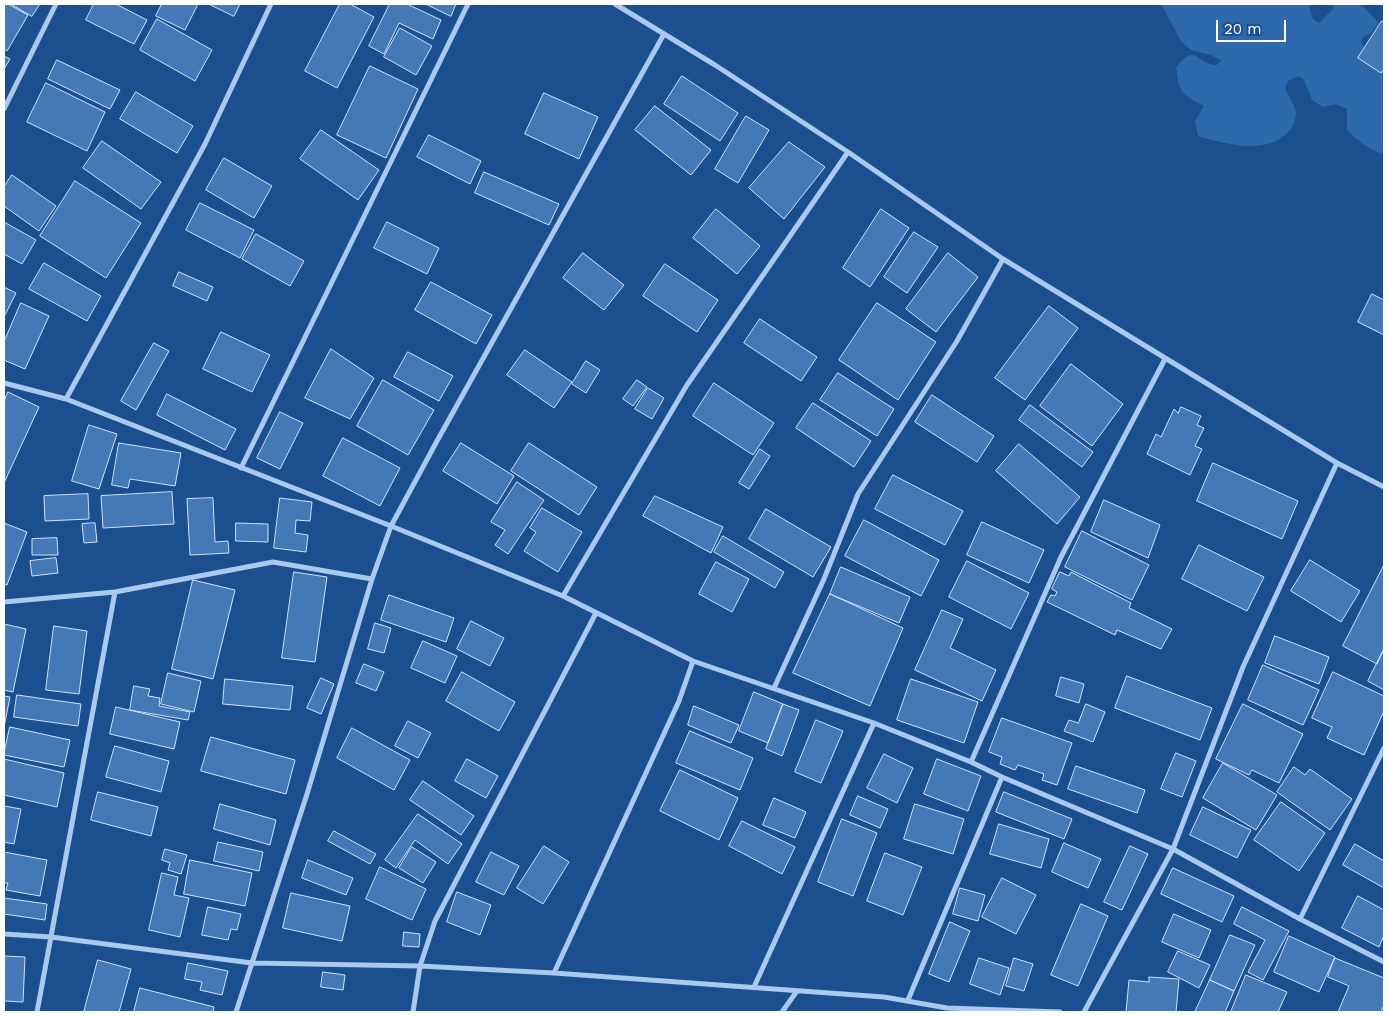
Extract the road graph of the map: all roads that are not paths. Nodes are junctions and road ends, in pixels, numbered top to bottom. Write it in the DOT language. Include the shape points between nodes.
graph roads {
  1 [pos="56,4"];
  2 [pos="271,4"];
  3 [pos="468,4"];
  4 [pos="615,4"];
  5 [pos="664,34"];
  6 [pos="4,109"];
  7 [pos="848,152"];
  8 [pos="1004,259"];
  9 [pos="1165,359"];
  10 [pos="4,383"];
  11 [pos="66,399"];
  12 [pos="1338,463"];
  13 [pos="241,468"];
  14 [pos="1384,487"];
  15 [pos="391,526"];
  16 [pos="372,579"];
  17 [pos="115,592"];
  18 [pos="563,596"];
  19 [pos="4,602"];
  20 [pos="596,613"];
  21 [pos="693,661"];
  22 [pos="774,688"];
  23 [pos="874,723"];
  24 [pos="1384,748"];
  25 [pos="971,762"];
  26 [pos="1002,777"];
  27 [pos="1173,849"];
  28 [pos="1300,919"];
  29 [pos="4,934"];
  30 [pos="51,937"];
  31 [pos="1384,962"];
  32 [pos="252,963"];
  33 [pos="420,966"];
  34 [pos="554,973"];
  35 [pos="754,987"];
  36 [pos="797,991"];
  37 [pos="908,1000"];
  38 [pos="38,1012"];
  39 [pos="236,1012"];
  40 [pos="413,1012"];
  41 [pos="782,1012"];
  42 [pos="1060,1012"];
  43 [pos="1084,1012"];
  1 -- 6 [label="street"];
  2 -- 11 [label="street" via="206,144"];
  3 -- 13 [label="street"];
  4 -- 5 [label="street"];
  5 -- 7 [label="street"];
  5 -- 15 [label="street"];
  7 -- 8 [label="street"];
  7 -- 18 [label="street" via="687,385"];
  8 -- 9 [label="street"];
  8 -- 22 [label="street" via="957,341 858,494 824,579"];
  9 -- 12 [label="street"];
  9 -- 25 [label="street" via="1061,557"];
  10 -- 11 [label="street"];
  11 -- 13 [label="street"];
  12 -- 14 [label="street"];
  12 -- 27 [label="street" via="1243,667"];
  13 -- 15 [label="street"];
  15 -- 16 [label="street"];
  15 -- 18 [label="street"];
  16 -- 17 [label="street" via="273,562"];
  16 -- 32 [label="street"];
  17 -- 19 [label="street"];
  17 -- 30 [label="street"];
  18 -- 20 [label="street"];
  20 -- 21 [label="street"];
  20 -- 33 [label="street" via="435,921"];
  21 -- 22 [label="street"];
  21 -- 34 [label="street" via="678,701"];
  22 -- 23 [label="street"];
  23 -- 25 [label="street"];
  23 -- 35 [label="street"];
  24 -- 28 [label="street"];
  25 -- 26 [label="street"];
  26 -- 27 [label="street"];
  26 -- 37 [label="street"];
  27 -- 28 [label="street"];
  27 -- 43 [label="street"];
  28 -- 31 [label="street"];
  29 -- 30 [label="street"];
  30 -- 32 [label="street"];
  30 -- 38 [label="street"];
  32 -- 33 [label="street"];
  32 -- 39 [label="street"];
  33 -- 34 [label="street"];
  33 -- 40 [label="street"];
  34 -- 35 [label="street"];
  35 -- 36 [label="street"];
  36 -- 37 [label="street"];
  36 -- 41 [label="street"];
  37 -- 42 [label="street" via="947,1008"];
}
